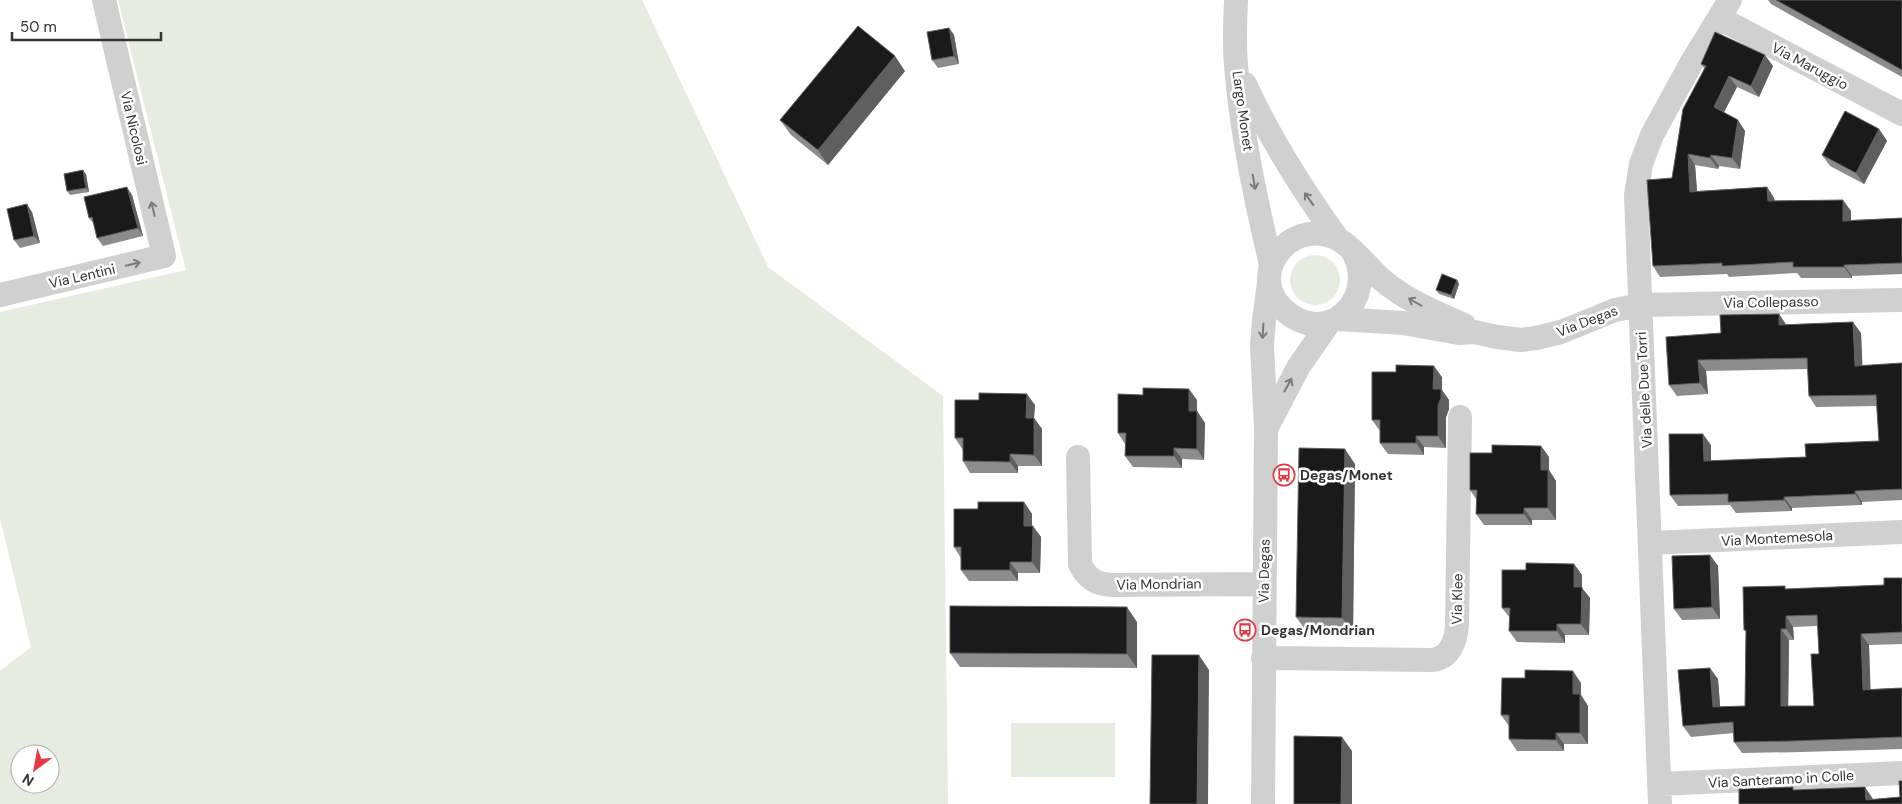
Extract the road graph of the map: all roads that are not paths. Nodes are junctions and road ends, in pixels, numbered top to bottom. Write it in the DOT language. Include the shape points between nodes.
graph roads {
  1 [pos="104,0"];
  2 [pos="1236,0"];
  3 [pos="1724,9"];
  4 [pos="1236,64"];
  5 [pos="1902,114"];
  6 [pos="1345,245"];
  7 [pos="164,256"];
  8 [pos="1270,274"];
  9 [pos="0,295"];
  10 [pos="1902,300"];
  11 [pos="1641,305"];
  12 [pos="1334,321"];
  13 [pos="1474,332"];
  14 [pos="1460,417"];
  15 [pos="1266,429"];
  16 [pos="1078,457"];
  17 [pos="1902,532"];
  18 [pos="1651,543"];
  19 [pos="1264,584"];
  20 [pos="1263,658"];
  21 [pos="1902,773"];
  22 [pos="1660,794"];
  23 [pos="1263,804"];
  7 -- 1 [label="street, Via Nicolosi, one-way"];
  2 -- 4 [label="street"];
  3 -- 5 [label="street, Via Maruggio"];
  3 -- 11 [label="street, Via delle Due Torri" via="1659,121 1641,164 1636,194"];
  6 -- 4 [label="street, Largo Monet, one-way" via="1305,193 1280,152"];
  4 -- 8 [label="street, Largo Monet, one-way"];
  6 -- 8 [label="street" via="1326,234 1314,233 1293,239 1283,247"];
  6 -- 12 [label="street, Largo Monet" via="1359,269 1359,286 1352,303"];
  13 -- 6 [label="street, Largo Monet, one-way" via="1399,292"];
  9 -- 7 [label="street, Via Lentini, one-way"];
  8 -- 12 [label="street, Largo Monet" via="1274,298 1290,315 1308,324"];
  8 -- 15 [label="street, Via Degas, one-way" via="1262,345"];
  10 -- 11 [label="street, Via Collepasso"];
  11 -- 13 [label="street, Via Degas" via="1622,308 1568,330 1536,338 1505,338"];
  11 -- 18 [label="street, Via delle Due Torri"];
  12 -- 13 [label="street, Largo Monet" via="1383,321 1459,333"];
  15 -- 12 [label="street, Via Degas, one-way" via="1296,372"];
  14 -- 20 [label="street, Via Klee" via="1457,625 1450,650 1440,659 1431,660"];
  15 -- 19 [label="street, Via Degas"];
  16 -- 19 [label="street, Via Mondrian" via="1080,564 1089,578 1113,585"];
  17 -- 18 [label="street, Via Montemesola"];
  18 -- 22 [label="street, Via delle Due Torri"];
  19 -- 20 [label="street, Via Degas"];
  20 -- 23 [label="street, Via Degas"];
  21 -- 22 [label="street, Via Santeramo in Colle"];
}
